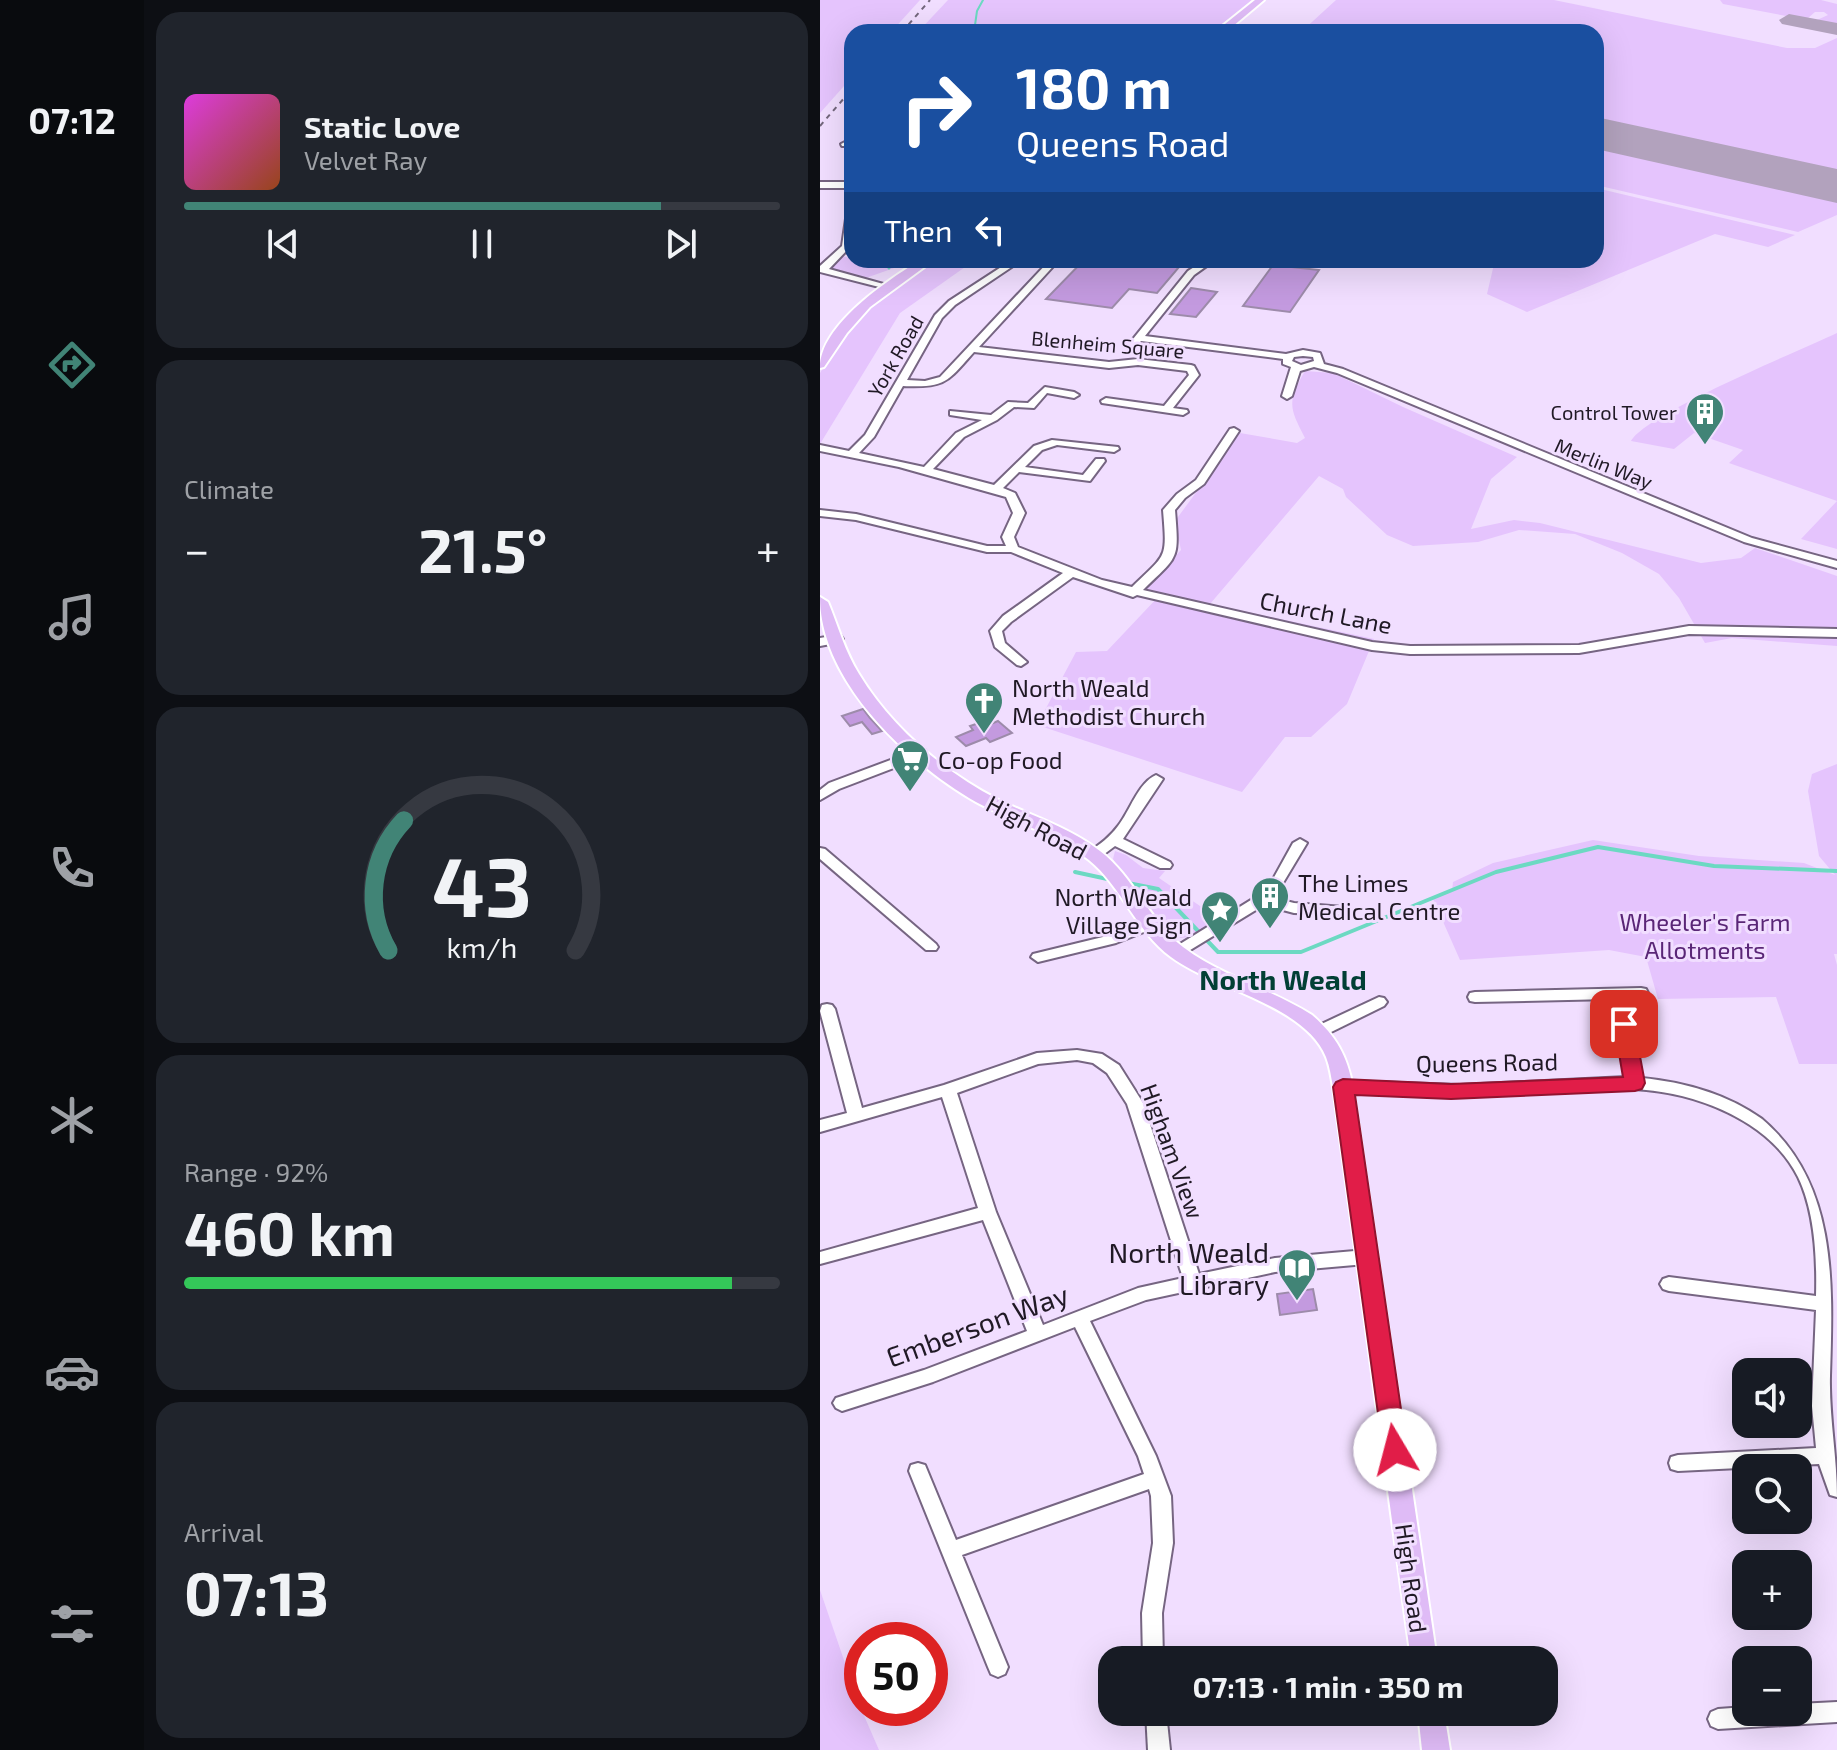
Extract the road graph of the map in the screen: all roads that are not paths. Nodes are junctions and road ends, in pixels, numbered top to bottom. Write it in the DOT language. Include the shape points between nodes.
graph roads {
  1 [pos="1260,0"];
  2 [pos="1230,24"];
  3 [pos="820,185"];
  4 [pos="844,185"];
  5 [pos="844,249"];
  6 [pos="915,268"];
  7 [pos="1006,268"];
  8 [pos="1048,268"];
  9 [pos="1199,268"];
  10 [pos="821,269"];
  11 [pos="884,287"];
  12 [pos="972,349"];
  13 [pos="1287,357"];
  14 [pos="820,364"];
  15 [pos="1317,365"];
  16 [pos="1296,367"];
  17 [pos="899,383"];
  18 [pos="1074,395"];
  19 [pos="1287,396"];
  20 [pos="1106,401"];
  21 [pos="1166,410"];
  22 [pos="1183,412"];
  23 [pos="954,413"];
  24 [pos="993,418"];
  25 [pos="1234,431"];
  26 [pos="820,448"];
  27 [pos="1114,449"];
  28 [pos="853,453"];
  29 [pos="1100,461"];
  30 [pos="1020,469"];
  31 [pos="926,471"];
  32 [pos="996,489"];
  33 [pos="820,513"];
  34 [pos="1013,549"];
  35 [pos="1837,565"];
  36 [pos="1071,573"];
  37 [pos="1133,593"];
  38 [pos="820,602"];
  39 [pos="1837,633"];
  40 [pos="828,640"];
  41 [pos="1021,662"];
  42 [pos="920,753"];
  43 [pos="1156,779"];
  44 [pos="820,796"];
  45 [pos="1116,841"];
  46 [pos="1300,843"];
  47 [pos="820,852"];
  48 [pos="1094,855"];
  49 [pos="1165,865"];
  50 [pos="1264,900"];
  51 [pos="1343,912"];
  52 [pos="1149,925"];
  53 [pos="931,947"];
  54 [pos="1177,952"];
  55 [pos="1038,957"];
  56 [pos="1641,993"];
  57 [pos="1619,994"];
  58 [pos="1475,997"];
  59 [pos="1379,1002"];
  60 [pos="827,1009"];
  61 [pos="1318,1032"];
  62 [pos="1635,1083"];
  63 [pos="1343,1087"];
  64 [pos="948,1090"];
  65 [pos="856,1116"];
  66 [pos="820,1126"];
  67 [pos="988,1212"];
  68 [pos="1366,1257"];
  69 [pos="823,1258"];
  70 [pos="1193,1281"];
  71 [pos="1669,1284"];
  72 [pos="1824,1304"];
  73 [pos="1079,1317"];
  74 [pos="1038,1335"];
  75 [pos="842,1403"];
  76 [pos="1825,1456"];
  77 [pos="1678,1463"];
  78 [pos="918,1471"];
  79 [pos="1154,1479"];
  80 [pos="1837,1489"];
  81 [pos="950,1551"];
  82 [pos="1153,1646"];
  83 [pos="1422,1646"];
  84 [pos="998,1667"];
  85 [pos="1837,1712"];
  86 [pos="1718,1719"];
  87 [pos="1157,1726"];
  88 [pos="1433,1726"];
  89 [pos="1159,1750"];
  90 [pos="1436,1750"];
  1 -- 2 [label="main road"];
  3 -- 4 [label="street"];
  5 -- 10 [label="street"];
  6 -- 11 [label="main road"];
  7 -- 17 [label="street, York Road" via="938,317"];
  8 -- 12 [label="street"];
  9 -- 13 [label="street" via="1136,342"];
  10 -- 11 [label="street"];
  11 -- 14 [label="main road" via="844,326"];
  12 -- 17 [label="street" via="936,383"];
  12 -- 21 [label="street, Blenheim Square" via="1109,365 1138,362 1191,368 1194,375"];
  13 -- 15 [label="street, Merlin Way" via="1313,354 1319,358"];
  13 -- 16 [label="street" via="1286,362"];
  15 -- 16 [label="street"];
  15 -- 35 [label="street, Merlin Way" via="1759,544"];
  16 -- 19 [label="street"];
  17 -- 28 [label="street, York Road" via="869,437"];
  18 -- 24 [label="street" via="1045,390 1030,406 1012,404"];
  20 -- 21 [label="street"];
  21 -- 22 [label="street"];
  23 -- 24 [label="street"];
  24 -- 31 [label="street" via="960,435"];
  25 -- 37 [label="street" via="1200,482 1169,510 1169,558"];
  26 -- 28 [label="street"];
  27 -- 30 [label="street" via="1056,442 1038,448"];
  28 -- 31 [label="street"];
  29 -- 30 [label="street" via="1086,479"];
  30 -- 32 [label="street"];
  31 -- 32 [label="street"];
  32 -- 34 [label="street" via="1011,495 1019,513 1008,537"];
  33 -- 34 [label="street, Church Lane" via="987,549"];
  34 -- 36 [label="street, Church Lane"];
  36 -- 37 [label="street, Church Lane"];
  36 -- 41 [label="street" via="996,631 999,644"];
  37 -- 39 [label="street, Church Lane" via="1337,640 1410,650 1579,649 1689,630"];
  38 -- 40 [label="main road, High Road"];
  40 -- 42 [label="main road, High Road" via="866,696"];
  42 -- 44 [label="street"];
  42 -- 48 [label="main road, High Road" via="981,798"];
  43 -- 45 [label="street"];
  45 -- 48 [label="street"];
  45 -- 49 [label="street"];
  46 -- 50 [label="street"];
  47 -- 53 [label="street"];
  48 -- 52 [label="main road, High Road" via="1118,879"];
  50 -- 51 [label="street"];
  50 -- 54 [label="street"];
  52 -- 54 [label="main road, High Road"];
  52 -- 55 [label="street"];
  54 -- 61 [label="main road, High Road" via="1291,1012"];
  56 -- 57 [label="street"];
  57 -- 58 [label="street"];
  57 -- 62 [label="street"];
  59 -- 61 [label="street"];
  60 -- 65 [label="street"];
  61 -- 63 [label="main road, High Road" via="1335,1054"];
  62 -- 63 [label="street, Queens Road" via="1451,1092"];
  62 -- 72 [label="street, Queens Road" via="1729,1105 1777,1137 1803,1170 1818,1216"];
  63 -- 68 [label="main road, High Road"];
  64 -- 65 [label="street, Higham View"];
  64 -- 67 [label="street"];
  64 -- 70 [label="street, Higham View" via="1037,1059 1077,1055 1097,1058 1113,1069 1135,1103"];
  65 -- 66 [label="street, Higham View"];
  67 -- 69 [label="street"];
  67 -- 74 [label="street"];
  68 -- 70 [label="street, Emberson Way" via="1275,1265"];
  68 -- 83 [label="main road, High Road"];
  70 -- 73 [label="street, Emberson Way"];
  71 -- 72 [label="street"];
  72 -- 76 [label="street, Queens Road"];
  73 -- 74 [label="street, Emberson Way"];
  73 -- 79 [label="street"];
  74 -- 75 [label="street, Emberson Way"];
  76 -- 77 [label="street"];
  76 -- 80 [label="street, Queens Road"];
  78 -- 81 [label="street"];
  79 -- 81 [label="street"];
  79 -- 82 [label="street" via="1161,1496 1163,1543"];
  81 -- 84 [label="street"];
  85 -- 86 [label="street"];
  87 -- 89 [label="street"];
  88 -- 90 [label="main road"];
}
